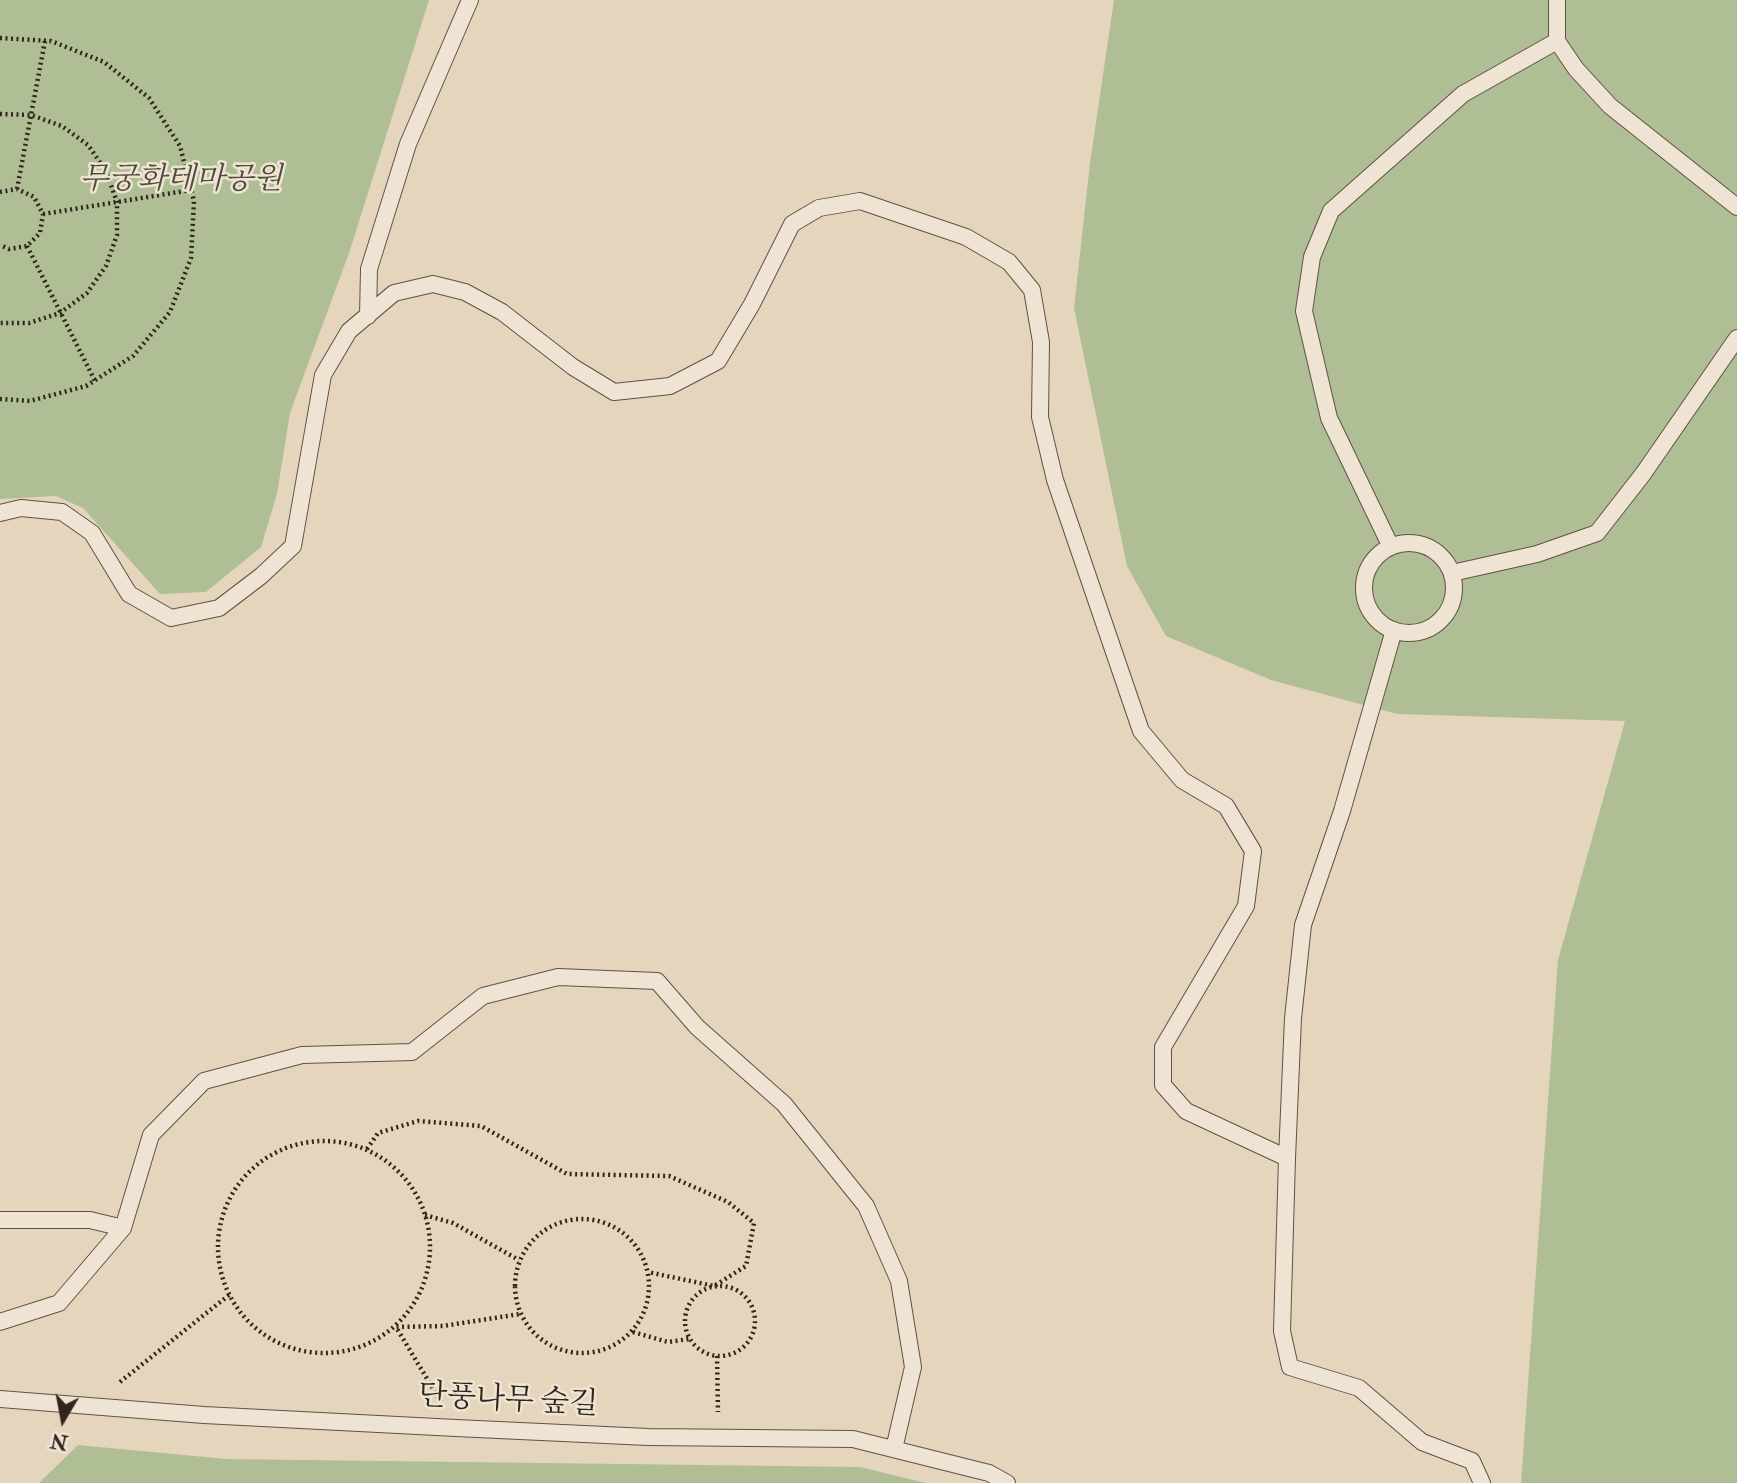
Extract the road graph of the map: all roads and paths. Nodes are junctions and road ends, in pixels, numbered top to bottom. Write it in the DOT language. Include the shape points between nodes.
graph roads {
  1 [pos="470,0"];
  2 [pos="1557,0"];
  3 [pos="0,38"];
  4 [pos="45,41"];
  5 [pos="1557,41"];
  6 [pos="0,114"];
  7 [pos="31,115"];
  8 [pos="17,189"];
  9 [pos="191,190"];
  10 [pos="0,192"];
  11 [pos="117,202"];
  12 [pos="1737,207"];
  13 [pos="43,214"];
  14 [pos="0,245"];
  15 [pos="27,246"];
  16 [pos="60,313"];
  17 [pos="368,316"];
  18 [pos="0,323"];
  19 [pos="1737,338"];
  20 [pos="95,381"];
  21 [pos="0,399"];
  22 [pos="0,513"];
  23 [pos="1391,547"];
  24 [pos="1452,573"];
  25 [pos="1394,630"];
  26 [pos="368,1149"];
  27 [pos="1287,1158"];
  28 [pos="425,1215"];
  29 [pos="0,1220"];
  30 [pos="123,1228"];
  31 [pos="519,1260"];
  32 [pos="648,1272"];
  33 [pos="714,1286"];
  34 [pos="229,1295"];
  35 [pos="520,1314"];
  36 [pos="0,1322"];
  37 [pos="396,1326"];
  38 [pos="632,1332"];
  39 [pos="690,1339"];
  40 [pos="717,1356"];
  41 [pos="0,1399"];
  42 [pos="89,1406"];
  43 [pos="456,1428"];
  44 [pos="718,1437"];
  45 [pos="894,1449"];
  46 [pos="1007,1483"];
  47 [pos="1482,1483"];
  1 -- 17 [label="lane" via="408,144 369,269"];
  2 -- 5 [label="lane"];
  3 -- 4 [label="path"];
  4 -- 7 [label="path"];
  4 -- 9 [label="path" via="104,62 149,98 180,146"];
  5 -- 12 [label="lane" via="1610,106"];
  5 -- 23 [label="lane" via="1453,103 1331,211 1312,257 1304,311 1329,418"];
  6 -- 7 [label="path"];
  7 -- 8 [label="path"];
  7 -- 11 [label="path" via="62,126 88,145 106,171"];
  8 -- 10 [label="path"];
  8 -- 13 [label="path" via="34,197"];
  9 -- 11 [label="path"];
  9 -- 20 [label="path" via="191,258 170,312 134,356"];
  11 -- 13 [label="path"];
  11 -- 16 [label="path" via="117,235 106,266 87,293"];
  13 -- 15 [label="path" via="40,233"];
  14 -- 15 [label="path" via="9,249"];
  15 -- 16 [label="path"];
  16 -- 18 [label="path" via="29,323"];
  16 -- 20 [label="path"];
  17 -- 22 [label="lane" via="349,331 323,375 293,546 219,608 171,618 129,594 92,533 62,512 21,508"];
  17 -- 27 [label="lane" via="394,293 433,284 466,292 502,312 614,392 670,386 718,361 792,223 820,208 860,201 966,237 1009,262 1032,290 1041,342 1040,417 1055,480 1141,731 1182,780 1226,806 1252,851 1246,906 1163,1047 1163,1085 1186,1111"];
  19 -- 24 [label="lane" via="1597,533 1537,554"];
  20 -- 21 [label="path" via="30,401"];
  23 -- 24 [label="lane" via="1402,542 1433,548"];
  23 -- 25 [label="lane" via="1374,558 1363,587 1374,617"];
  24 -- 25 [label="lane" via="1455,588 1444,617 1417,633"];
  25 -- 27 [label="lane" via="1342,811 1303,925 1293,1018"];
  26 -- 28 [label="path" via="397,1169 419,1197"];
  26 -- 33 [label="path" via="378,1133 418,1121 481,1126 567,1174 669,1177 728,1202 754,1223 746,1265"];
  26 -- 34 [label="path" via="333,1140 298,1143 265,1158 239,1181 222,1212 217,1247"];
  27 -- 47 [label="lane" via="1282,1331 1290,1367 1359,1388 1422,1442 1472,1461"];
  28 -- 31 [label="path" via="453,1223"];
  28 -- 37 [label="path" via="430,1230 430,1266 418,1299"];
  29 -- 30 [label="lane" via="90,1220"];
  30 -- 36 [label="lane" via="59,1303"];
  30 -- 45 [label="lane" via="150,1135 204,1081 302,1055 412,1052 484,996 558,977 657,981 697,1027 784,1104 866,1206 899,1281 913,1367"];
  31 -- 32 [label="path" via="544,1230 565,1221 588,1219 609,1224 627,1236 641,1252"];
  31 -- 35 [label="path" via="515,1291"];
  32 -- 33 [label="path"];
  32 -- 38 [label="path" via="647,1304"];
  33 -- 39 [label="path" via="703,1289 687,1306 685,1328"];
  33 -- 40 [label="path" via="738,1290 747,1298 755,1320 747,1343"];
  34 -- 37 [label="path" via="239,1313 265,1337 297,1351 333,1354 367,1346"];
  34 -- 42 [label="path"];
  35 -- 37 [label="path" via="443,1326"];
  35 -- 38 [label="path" via="533,1333 552,1347 574,1354 596,1353"];
  37 -- 43 [label="path"];
  38 -- 39 [label="path" via="668,1342"];
  39 -- 40 [label="path" via="696,1347"];
  40 -- 44 [label="path"];
  41 -- 42 [label="lane, 단풍나무 숲길"];
  42 -- 43 [label="lane, 단풍나무 숲길"];
  43 -- 44 [label="lane, 단풍나무 숲길"];
  44 -- 45 [label="lane, 단풍나무 숲길" via="853,1439"];
  45 -- 46 [label="lane, 단풍나무 숲길" via="989,1473"];
}
